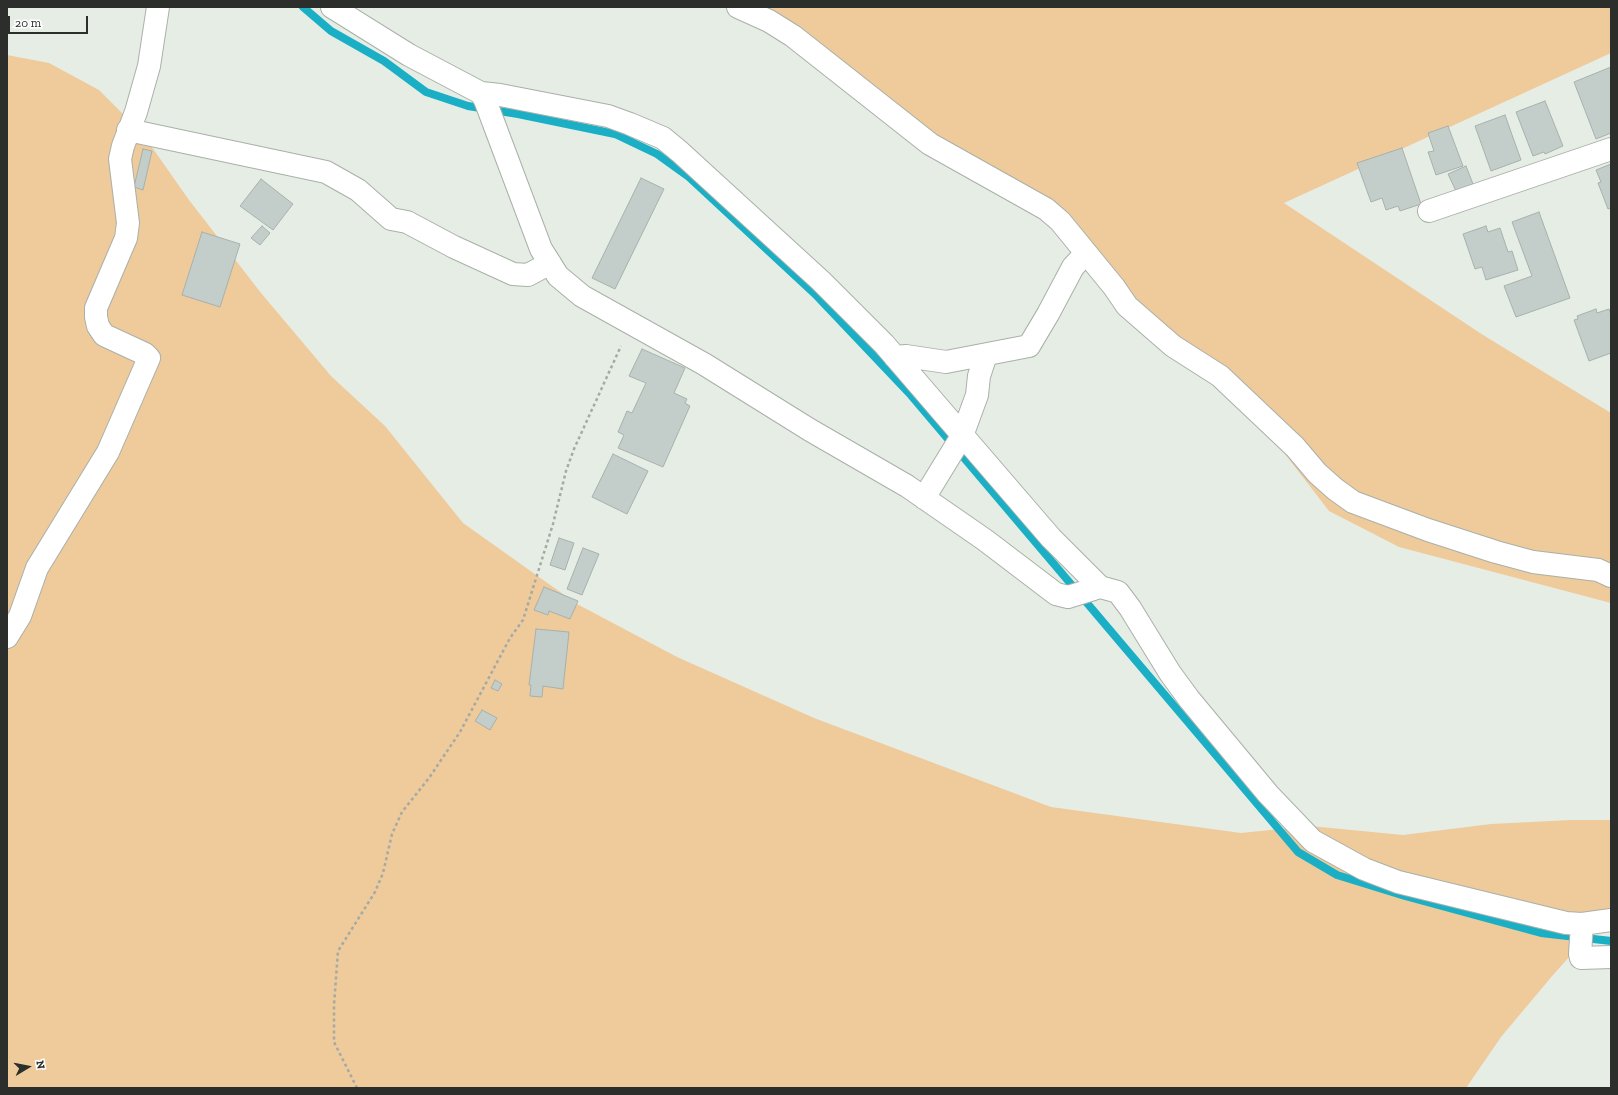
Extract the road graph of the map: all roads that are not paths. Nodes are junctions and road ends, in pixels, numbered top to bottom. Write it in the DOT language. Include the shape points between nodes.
graph roads {
  1 [pos="158,7"];
  2 [pos="332,7"];
  3 [pos="738,7"];
  4 [pos="481,93"];
  5 [pos="128,130"];
  6 [pos="1611,149"];
  7 [pos="1429,211"];
  8 [pos="1086,253"];
  9 [pos="550,263"];
  10 [pos="986,355"];
  11 [pos="895,357"];
  12 [pos="962,436"];
  13 [pos="924,498"];
  14 [pos="1611,576"];
  15 [pos="1100,587"];
  16 [pos="7,637"];
  17 [pos="1611,920"];
  18 [pos="1582,924"];
  19 [pos="1611,957"];
  1 -- 5 [label="street" via="149,66"];
  2 -- 4 [label="street" via="409,55"];
  3 -- 8 [label="street" via="769,21 793,36 930,144 1046,209 1060,221"];
  4 -- 9 [label="street" via="541,249"];
  4 -- 11 [label="street" via="608,116 663,138 821,281"];
  5 -- 9 [label="street" via="326,172 358,190 391,219 407,222 514,274 528,275"];
  5 -- 16 [label="street" via="120,159 128,223 126,238 96,308 96,317 104,335 149,358 108,452 37,568 20,616"];
  6 -- 7 [label="street"];
  8 -- 10 [label="street" via="1073,267 1032,343"];
  8 -- 14 [label="street" via="1127,306 1147,325 1173,346 1220,376 1295,447 1326,481 1353,502 1496,552 1533,562 1598,570"];
  9 -- 13 [label="street" via="558,276 582,296 704,364"];
  10 -- 11 [label="street" via="946,362 906,356"];
  10 -- 12 [label="street" via="979,376 977,395"];
  11 -- 12 [label="street"];
  12 -- 13 [label="street"];
  12 -- 15 [label="street" via="1051,538"];
  13 -- 15 [label="street" via="1056,594 1068,597"];
  15 -- 18 [label="street" via="1118,592 1189,699 1268,794 1313,841 1364,869 1398,882 1566,923"];
  17 -- 18 [label="street"];
  18 -- 19 [label="street" via="1581,958"];
}
